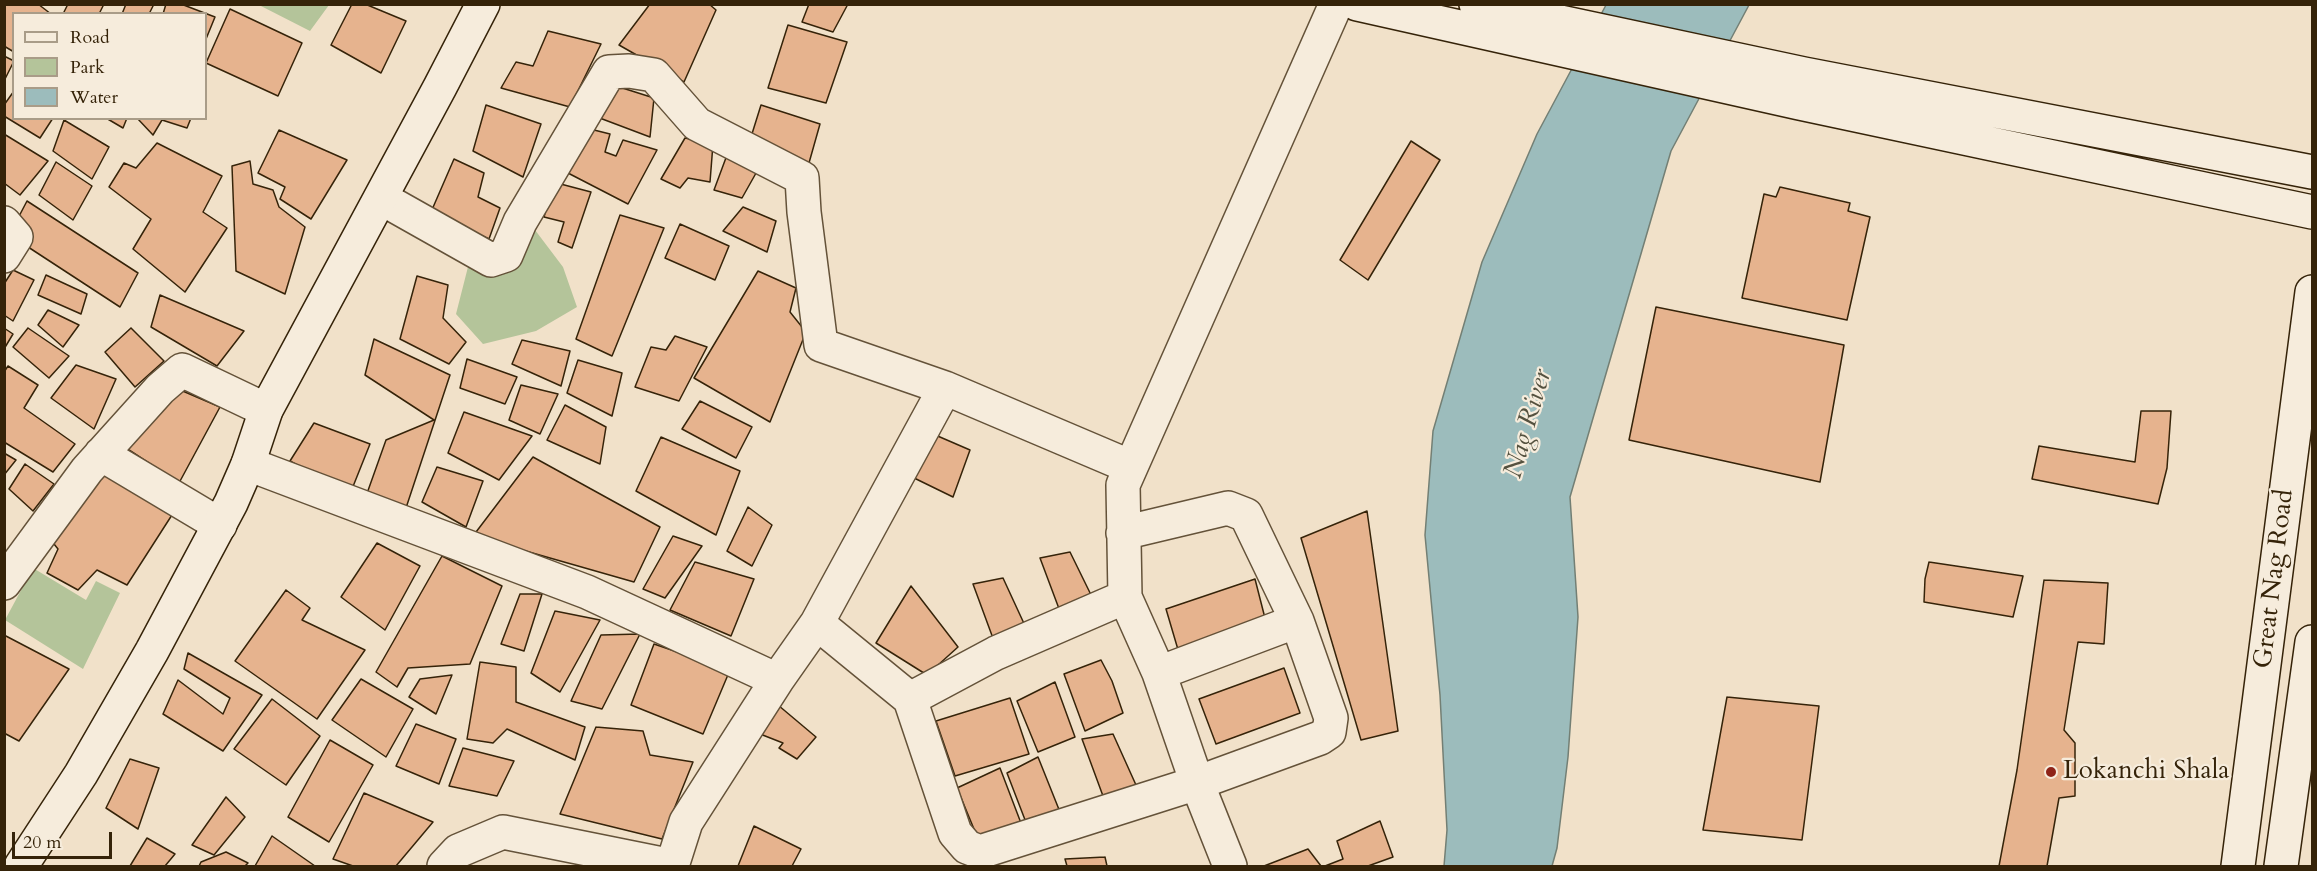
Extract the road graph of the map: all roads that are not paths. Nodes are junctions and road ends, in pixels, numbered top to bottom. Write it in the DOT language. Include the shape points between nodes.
graph roads {
  1 [pos="483,4"];
  2 [pos="1336,4"];
  3 [pos="1357,4"];
  4 [pos="1481,14"];
  5 [pos="1802,89"];
  6 [pos="2313,172"];
  7 [pos="381,198"];
  8 [pos="2313,212"];
  9 [pos="4,223"];
  10 [pos="4,256"];
  11 [pos="2313,292"];
  12 [pos="945,388"];
  13 [pos="266,410"];
  14 [pos="101,454"];
  15 [pos="248,464"];
  16 [pos="1131,467"];
  17 [pos="220,525"];
  18 [pos="1123,533"];
  19 [pos="4,583"];
  20 [pos="1125,597"];
  21 [pos="1297,621"];
  22 [pos="817,622"];
  23 [pos="2313,642"];
  24 [pos="1159,673"];
  25 [pos="777,680"];
  26 [pos="910,699"];
  27 [pos="2308,703"];
  28 [pos="1197,783"];
  29 [pos="672,866"];
  30 [pos="21,867"];
  31 [pos="444,867"];
  32 [pos="1230,867"];
  33 [pos="2238,867"];
  34 [pos="2282,867"];
  1 -- 7 [label="street"];
  2 -- 16 [label="street"];
  3 -- 4 [label="street"];
  4 -- 5 [label="street"];
  5 -- 6 [label="street"];
  5 -- 8 [label="street"];
  7 -- 12 [label="street" via="491,260 507,255 520,222 609,72 654,75 696,124 802,178 821,345"];
  7 -- 13 [label="street"];
  9 -- 10 [label="street" via="16,237"];
  11 -- 33 [label="street, Great Nag Road"];
  12 -- 16 [label="street"];
  12 -- 22 [label="street"];
  13 -- 14 [label="street" via="182,370"];
  13 -- 15 [label="street"];
  14 -- 17 [label="street"];
  14 -- 19 [label="street"];
  15 -- 17 [label="street"];
  15 -- 25 [label="street" via="587,592"];
  16 -- 18 [label="street" via="1123,485"];
  17 -- 30 [label="street" via="81,774"];
  18 -- 20 [label="street"];
  18 -- 21 [label="street" via="1228,508 1246,515"];
  20 -- 24 [label="street"];
  20 -- 26 [label="street" via="996,653"];
  21 -- 24 [label="street"];
  21 -- 28 [label="street" via="1331,718 1329,732"];
  22 -- 25 [label="street"];
  22 -- 26 [label="street"];
  23 -- 27 [label="street, Great Nag Road"];
  24 -- 28 [label="street"];
  25 -- 29 [label="street" via="686,822"];
  26 -- 28 [label="street" via="955,833 966,847 980,852"];
  27 -- 34 [label="street, Great Nag Road"];
  28 -- 32 [label="street"];
  29 -- 31 [label="street" via="503,832 458,851"];
}
